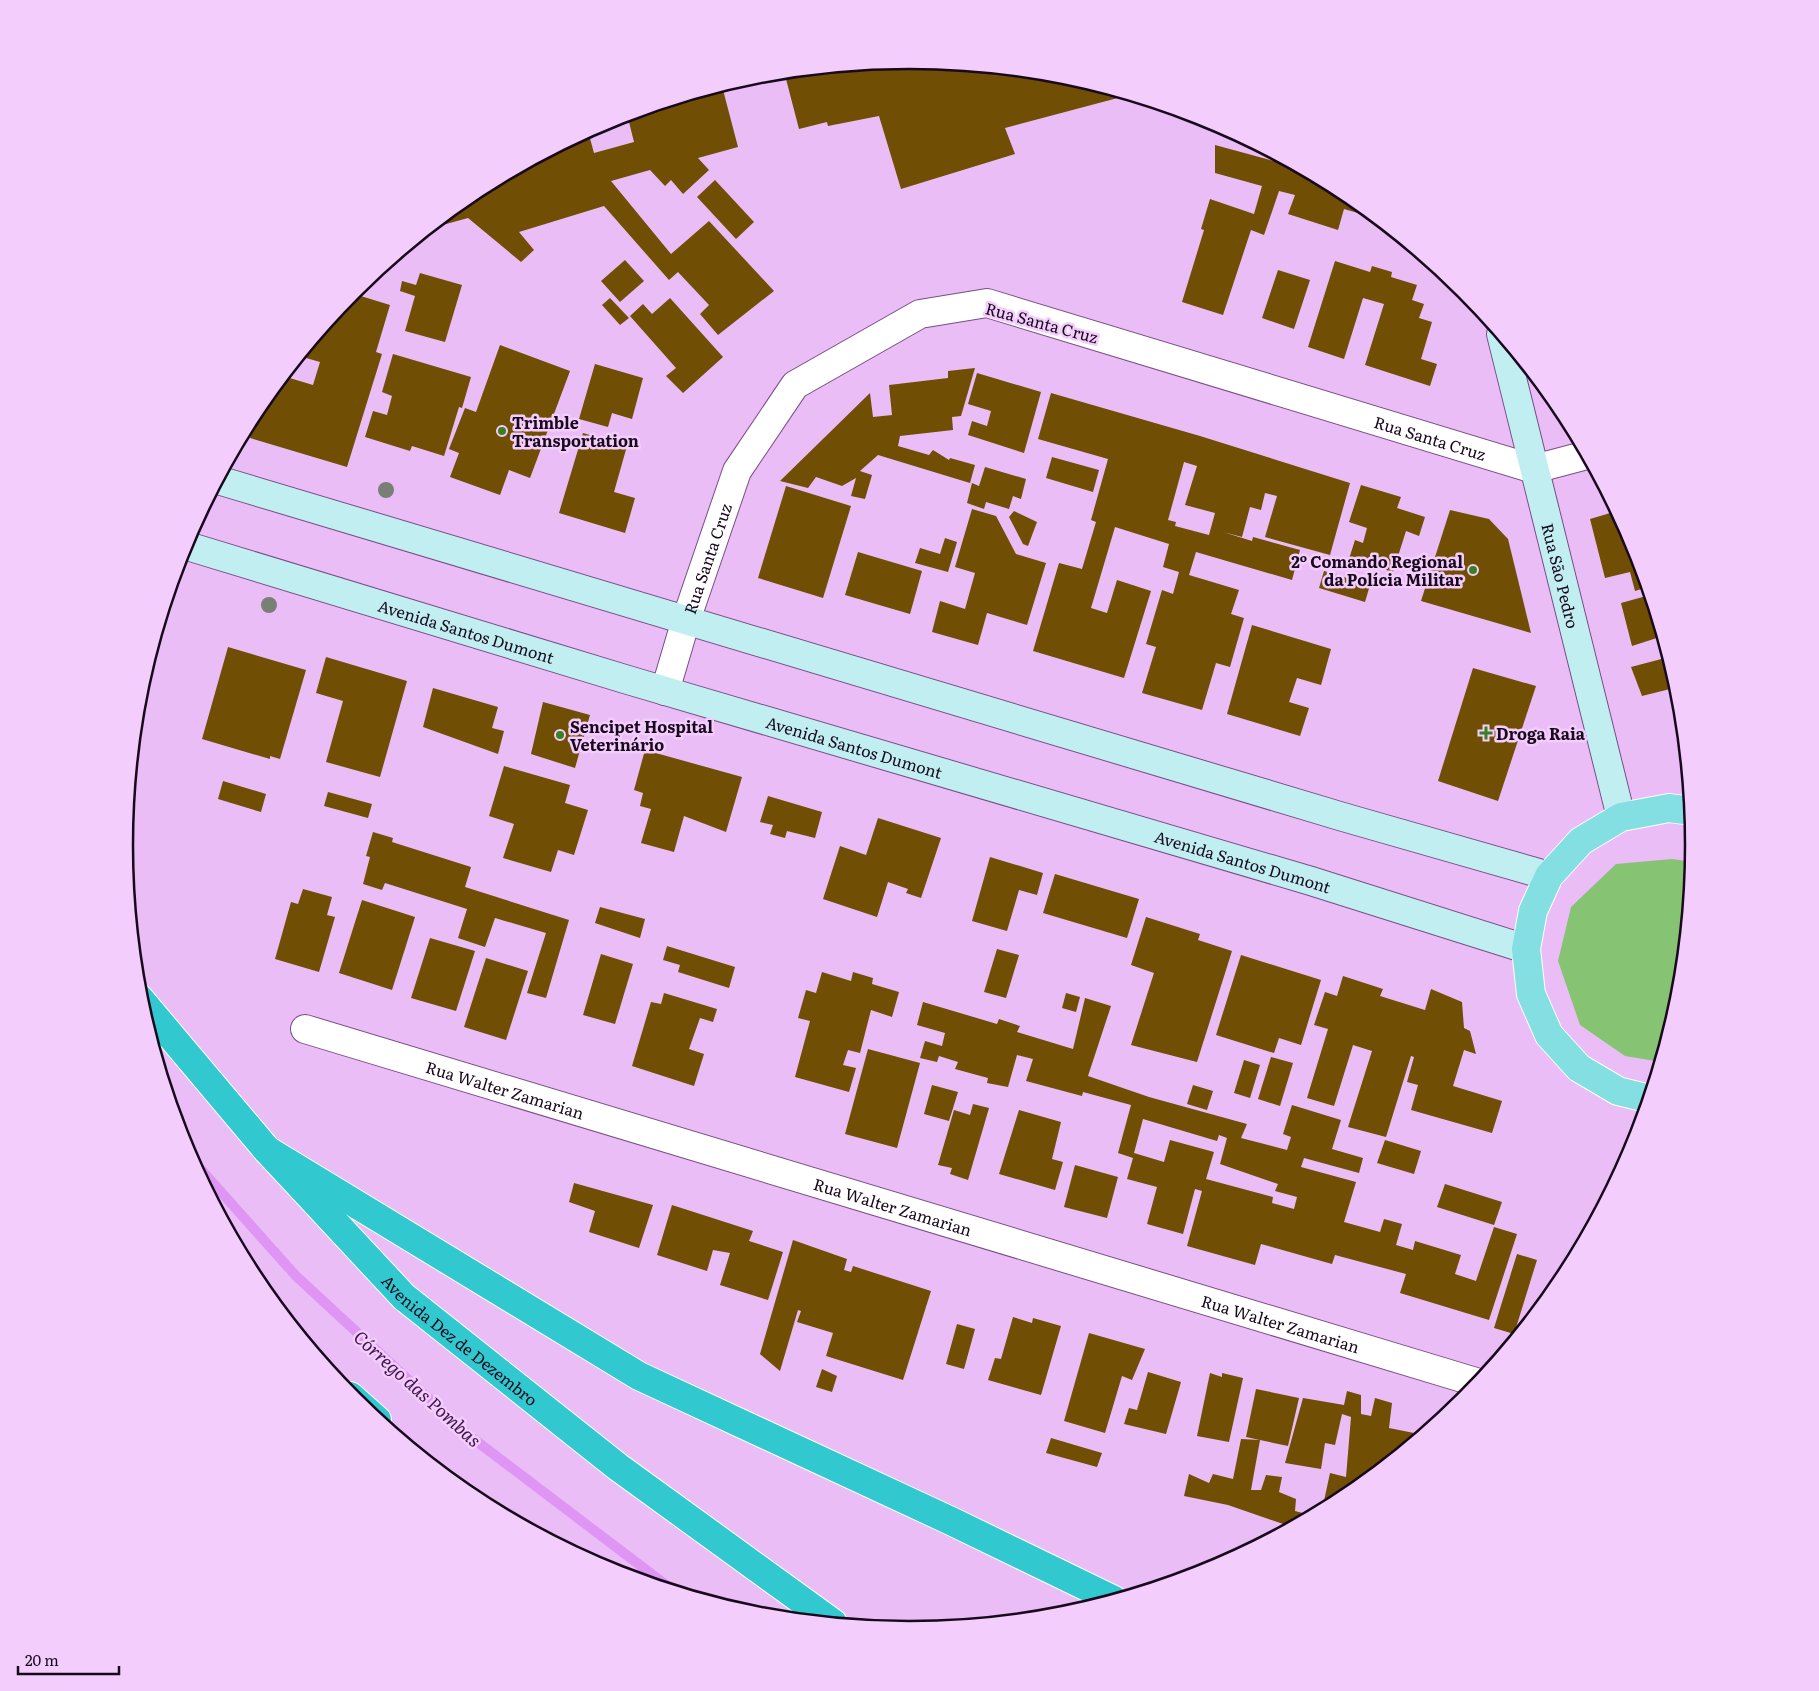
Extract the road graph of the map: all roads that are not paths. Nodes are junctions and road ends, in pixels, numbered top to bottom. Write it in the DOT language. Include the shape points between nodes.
graph roads {
  1 [pos="1504,346"];
  2 [pos="1582,456"];
  3 [pos="1534,469"];
  4 [pos="224,482"];
  5 [pos="192,547"];
  6 [pos="686,620"];
  7 [pos="665,691"];
  8 [pos="1685,810"];
  9 [pos="1621,817"];
  10 [pos="1549,876"];
  11 [pos="1526,949"];
  12 [pos="151,1013"];
  13 [pos="305,1028"];
  14 [pos="1644,1097"];
  15 [pos="268,1150"];
  16 [pos="1472,1381"];
  17 [pos="1107,1597"];
  18 [pos="824,1618"];
  1 -- 3 [label="main road, Rua São Pedro"];
  2 -- 3 [label="street"];
  3 -- 6 [label="street, Rua Santa Cruz" via="987,303 920,314 795,385 738,471"];
  3 -- 9 [label="main road, Rua São Pedro"];
  4 -- 6 [label="main road"];
  5 -- 7 [label="main road, Avenida Santos Dumont"];
  6 -- 7 [label="street, Rua Santa Cruz"];
  6 -- 10 [label="main road"];
  7 -- 11 [label="main road, Avenida Santos Dumont" via="1311,881"];
  8 -- 9 [label="main road" via="1669,808"];
  9 -- 10 [label="main road" via="1581,841"];
  10 -- 11 [label="main road" via="1533,911"];
  11 -- 14 [label="main road" via="1531,994 1549,1035 1579,1068 1618,1091"];
  12 -- 15 [label="highway, Avenida Dez de Dezembro"];
  13 -- 16 [label="street, Rua Walter Zamarian"];
  15 -- 17 [label="highway" via="639,1376"];
  15 -- 18 [label="highway, Avenida Dez de Dezembro" via="404,1297 618,1467"];
}
